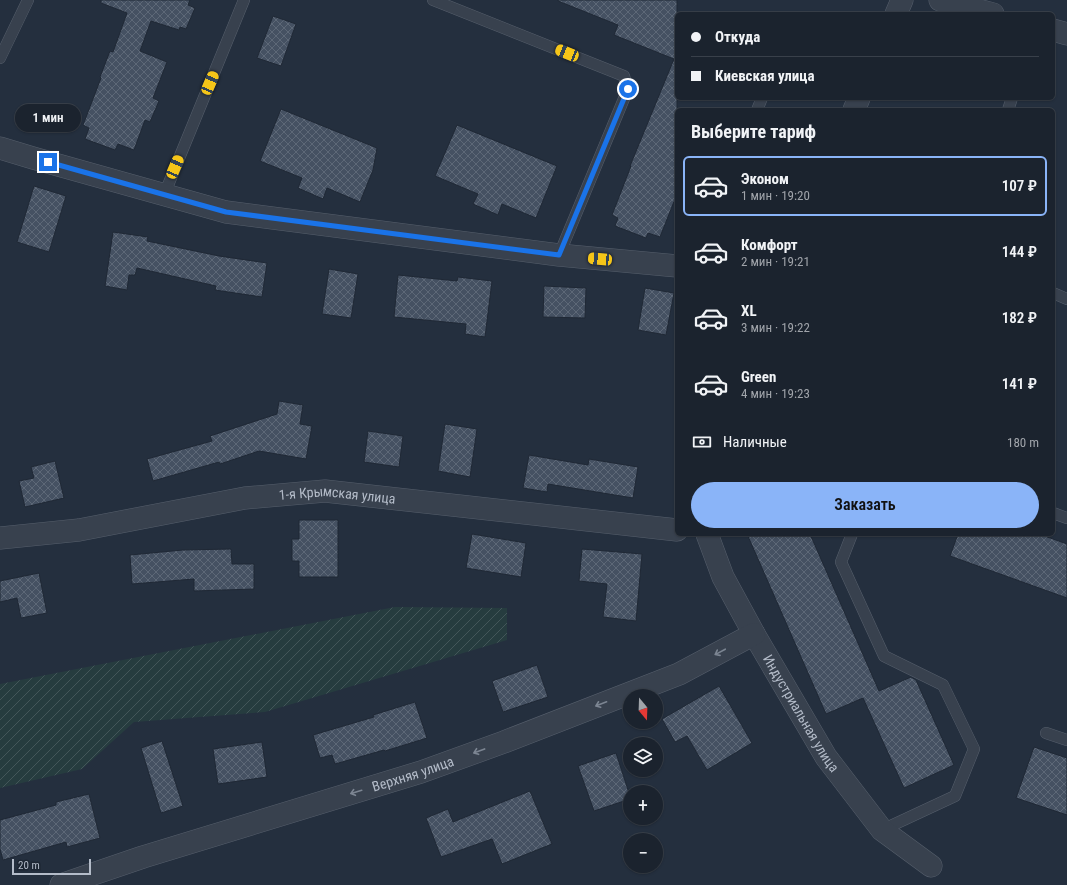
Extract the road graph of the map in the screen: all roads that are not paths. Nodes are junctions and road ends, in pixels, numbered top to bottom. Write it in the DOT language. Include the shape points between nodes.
graph roads {
  1 [pos="28,0"];
  2 [pos="244,0"];
  3 [pos="433,0"];
  4 [pos="902,0"];
  5 [pos="942,0"];
  6 [pos="897,12"];
  7 [pos="986,12"];
  8 [pos="1055,31"];
  9 [pos="1067,34"];
  10 [pos="0,58"];
  11 [pos="0,148"];
  12 [pos="164,195"];
  13 [pos="559,255"];
  14 [pos="675,266"];
  15 [pos="1055,294"];
  16 [pos="1067,298"];
  17 [pos="1055,515"];
  18 [pos="1067,518"];
  19 [pos="675,530"];
  20 [pos="708,536"];
  21 [pos="851,536"];
  22 [pos="0,538"];
  23 [pos="754,634"];
  24 [pos="1046,733"];
  25 [pos="1067,740"];
  26 [pos="882,830"];
  27 [pos="931,866"];
  28 [pos="61,885"];
  1 -- 10 [label="lane"];
  2 -- 12 [label="lane"];
  3 -- 13 [label="lane" via="624,76 628,89"];
  4 -- 6 [label="street"];
  5 -- 7 [label="street"];
  8 -- 9 [label="street"];
  11 -- 12 [label="street"];
  12 -- 13 [label="street" via="226,212"];
  13 -- 14 [label="street"];
  15 -- 16 [label="lane"];
  17 -- 18 [label="lane"];
  19 -- 22 [label="street, 1-я Крымская улица" via="325,491 245,498 79,530"];
  20 -- 23 [label="street, Индустриальная улица" via="723,577"];
  21 -- 26 [label="lane" via="841,562 884,656 943,685 974,749 955,796"];
  23 -- 26 [label="street, Индустриальная улица" via="826,757"];
  23 -- 28 [label="street, Верхняя улица, one-way" via="678,674 504,742 421,772 143,857"];
  24 -- 25 [label="lane"];
  26 -- 27 [label="street, Индустриальная улица"];
}
